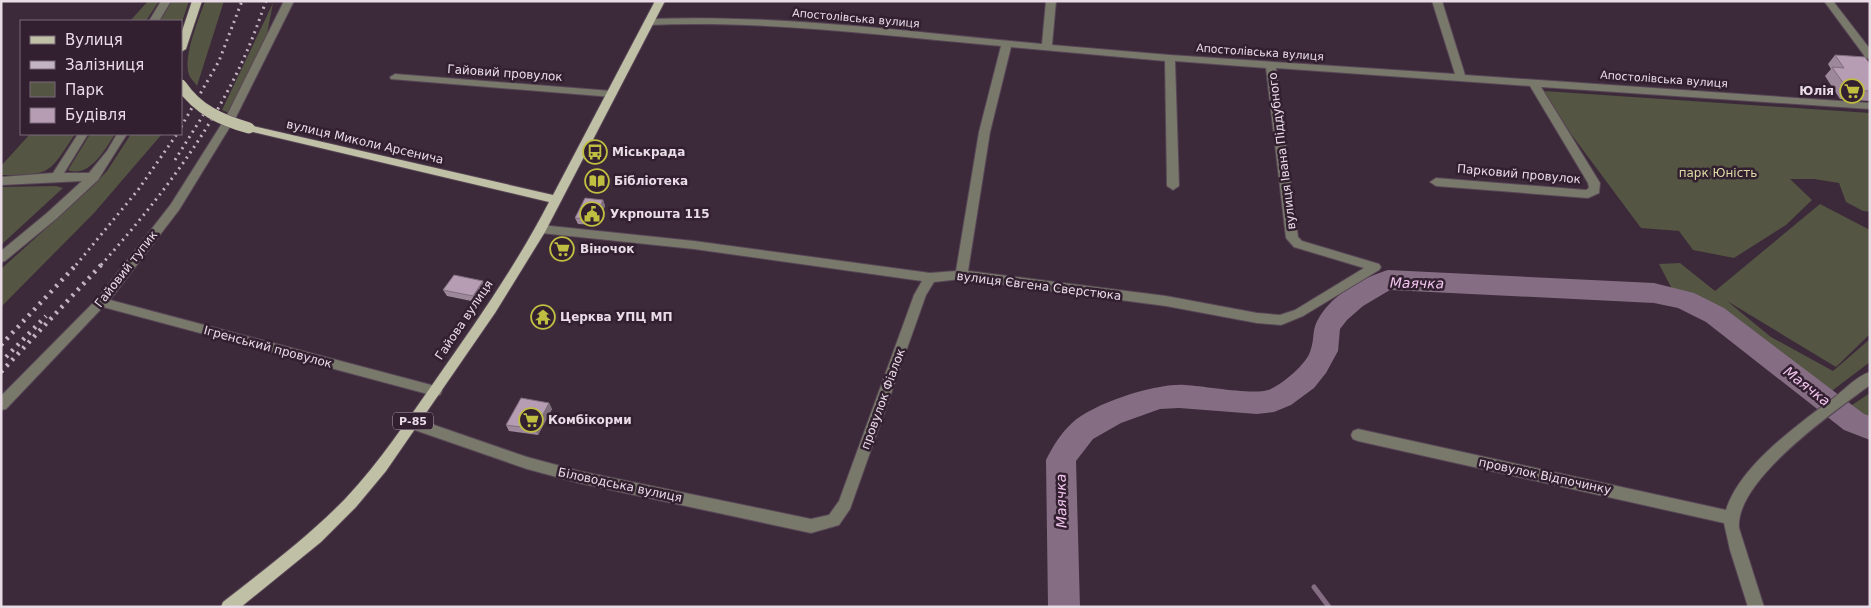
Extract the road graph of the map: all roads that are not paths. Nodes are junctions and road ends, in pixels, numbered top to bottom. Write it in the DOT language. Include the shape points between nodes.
graph roads {
  1 [pos="166,1"];
  2 [pos="197,1"];
  3 [pos="289,1"];
  4 [pos="660,1"];
  5 [pos="1051,1"];
  6 [pos="1437,1"];
  7 [pos="1828,1"];
  8 [pos="155,20"];
  9 [pos="649,22"];
  10 [pos="1007,42"];
  11 [pos="182,46"];
  12 [pos="1047,46"];
  13 [pos="1870,56"];
  14 [pos="1170,58"];
  15 [pos="1271,65"];
  16 [pos="396,77"];
  17 [pos="1462,79"];
  18 [pos="1533,82"];
  19 [pos="182,87"];
  20 [pos="612,94"];
  21 [pos="1870,106"];
  22 [pos="83,135"];
  23 [pos="122,135"];
  24 [pos="56,178"];
  25 [pos="94,178"];
  26 [pos="1,181"];
  27 [pos="1436,182"];
  28 [pos="1173,186"];
  29 [pos="556,200"];
  30 [pos="541,229"];
  31 [pos="1,258"];
  32 [pos="1375,267"];
  33 [pos="960,275"];
  34 [pos="930,278"];
  35 [pos="101,302"];
  36 [pos="1870,377"];
  37 [pos="436,391"];
  38 [pos="1,405"];
  39 [pos="411,423"];
  40 [pos="1358,435"];
  41 [pos="1731,518"];
  42 [pos="834,520"];
  43 [pos="229,607"];
  44 [pos="1756,607"];
  1 -- 8 [label="street"];
  2 -- 11 [label="main road"];
  3 -- 35 [label="street, Гайовий тупик" via="231,117 174,207"];
  4 -- 9 [label="main road, Гайова вулиця"];
  5 -- 12 [label="street"];
  6 -- 17 [label="street"];
  7 -- 13 [label="street"];
  9 -- 10 [label="street, Апостолівська вулиця" via="767,23"];
  9 -- 20 [label="main road, Гайова вулиця"];
  10 -- 12 [label="street, Апостолівська вулиця"];
  10 -- 33 [label="street" via="995,83"];
  12 -- 14 [label="street, Апостолівська вулиця"];
  14 -- 15 [label="street, Апостолівська вулиця"];
  14 -- 28 [label="street"];
  15 -- 17 [label="street, Апостолівська вулиця"];
  15 -- 32 [label="street, вулиця Івана Піддубного" via="1292,238 1298,244"];
  16 -- 20 [label="street, Гайовий провулок"];
  17 -- 18 [label="street, Апостолівська вулиця"];
  18 -- 21 [label="street, Апостолівська вулиця"];
  18 -- 27 [label="street, Парковий провулок" via="1594,183 1595,190 1588,194"];
  19 -- 29 [label="main road, вулиця Миколи Арсенича, bridge" via="200,109 219,119"];
  20 -- 29 [label="main road, Гайова вулиця"];
  22 -- 24 [label="street"];
  23 -- 25 [label="street" via="113,153"];
  24 -- 25 [label="street"];
  24 -- 26 [label="street"];
  25 -- 31 [label="street"];
  29 -- 30 [label="main road, Гайова вулиця / Р-85"];
  30 -- 34 [label="street, вулиця Євгена Сверстюка"];
  30 -- 37 [label="main road, Гайова вулиця / Р-85"];
  32 -- 33 [label="street, вулиця Євгена Сверстюка" via="1299,313 1281,320 1166,301"];
  33 -- 34 [label="street, вулиця Євгена Сверстюка"];
  34 -- 42 [label="street, провулок Фіалок" via="920,295 845,504"];
  35 -- 37 [label="street, Ігренський провулок"];
  35 -- 38 [label="street, Гайовий тупик"];
  36 -- 41 [label="street" via="1758,470 1739,495"];
  37 -- 39 [label="main road, Гайова вулиця / Р-85"];
  39 -- 42 [label="street, Біловодська вулиця" via="527,463 579,477 811,526"];
  39 -- 43 [label="main road, Гайова вулиця / Р-85" via="381,467 351,502 316,537"];
  40 -- 41 [label="street, провулок Відпочинку"];
  41 -- 44 [label="street"];
}
